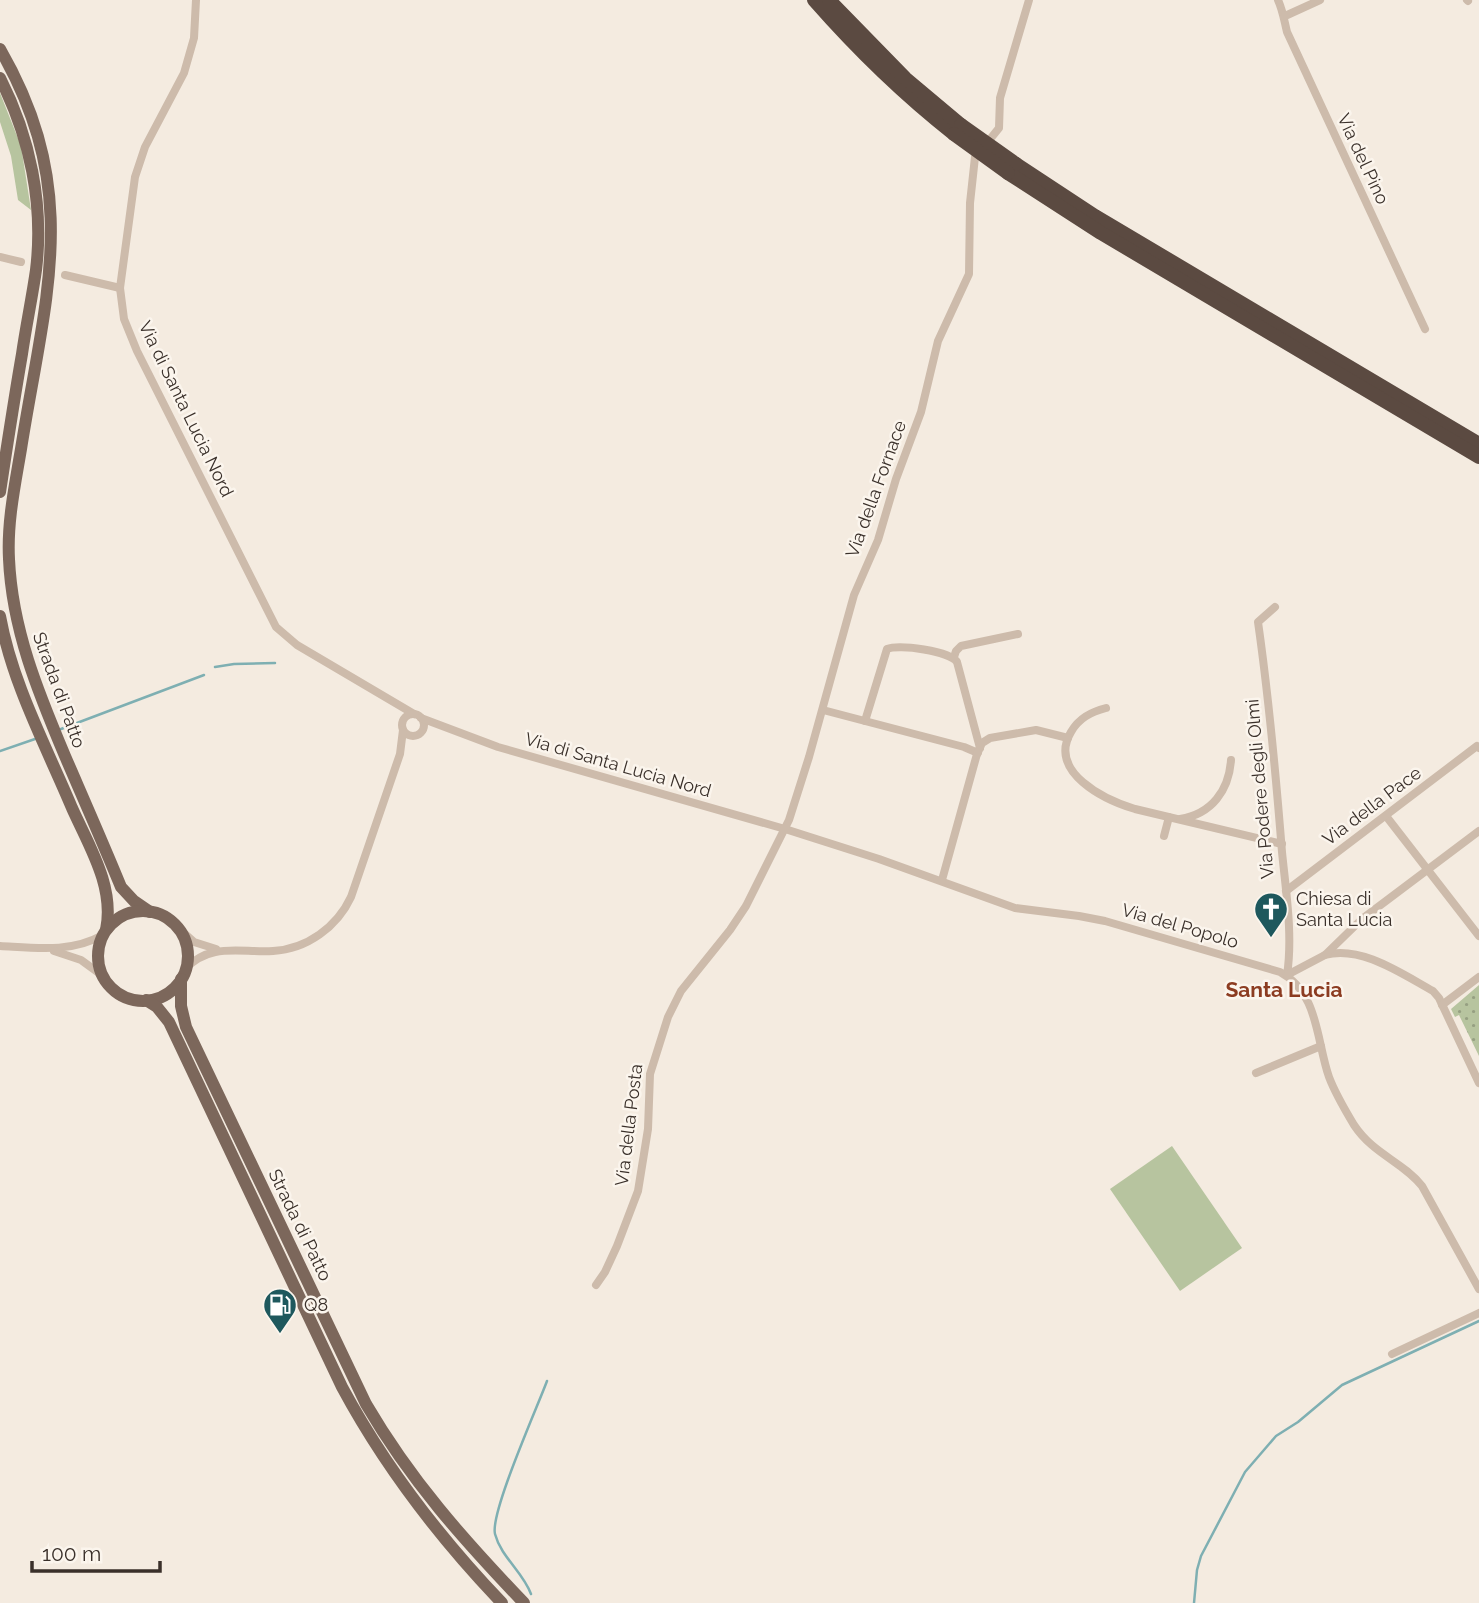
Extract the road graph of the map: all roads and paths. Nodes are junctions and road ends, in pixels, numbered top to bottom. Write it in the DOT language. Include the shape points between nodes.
graph roads {
  1 [pos="196,0"];
  2 [pos="814,0"];
  3 [pos="829,0"];
  4 [pos="1029,0"];
  5 [pos="1278,0"];
  6 [pos="1320,0"];
  7 [pos="1285,16"];
  8 [pos="0,49"];
  9 [pos="0,78"];
  10 [pos="958,130"];
  11 [pos="991,138"];
  12 [pos="975,158"];
  13 [pos="1012,169"];
  14 [pos="0,257"];
  15 [pos="22,262"];
  16 [pos="65,275"];
  17 [pos="120,288"];
  18 [pos="1425,329"];
  19 [pos="1479,444"];
  20 [pos="1479,457"];
  21 [pos="0,492"];
  22 [pos="1275,607"];
  23 [pos="0,617"];
  24 [pos="1018,634"];
  25 [pos="954,657"];
  26 [pos="1106,708"];
  27 [pos="823,710"];
  28 [pos="418,716"];
  29 [pos="866,721"];
  30 [pos="444,727"];
  31 [pos="403,730"];
  32 [pos="418,735"];
  33 [pos="1068,738"];
  34 [pos="1478,747"];
  35 [pos="979,750"];
  36 [pos="400,754"];
  37 [pos="1231,760"];
  38 [pos="1385,816"];
  39 [pos="1173,818"];
  40 [pos="785,829"];
  41 [pos="1479,831"];
  42 [pos="1164,836"];
  43 [pos="1282,844"];
  44 [pos="1429,869"];
  45 [pos="942,880"];
  46 [pos="1286,891"];
  47 [pos="150,912"];
  48 [pos="176,926"];
  49 [pos="105,932"];
  50 [pos="1479,936"];
  51 [pos="0,946"];
  52 [pos="44,948"];
  53 [pos="226,950"];
  54 [pos="1325,955"];
  55 [pos="183,974"];
  56 [pos="1287,975"];
  57 [pos="103,976"];
  58 [pos="1479,976"];
  59 [pos="146,1000"];
  60 [pos="1442,1004"];
  61 [pos="1321,1046"];
  62 [pos="1256,1073"];
  63 [pos="1479,1083"];
  64 [pos="596,1284"];
  65 [pos="1479,1289"];
  66 [pos="1479,1313"];
  67 [pos="1392,1354"];
  68 [pos="502,1603"];
  69 [pos="523,1603"];
  1 -- 17 [label="street, Via di Santa Lucia Nord" via="194,38 184,73 137,168"];
  2 -- 10 [label="highway" via="889,79"];
  3 -- 10 [label="highway"];
  4 -- 11 [label="street" via="1000,98 999,128"];
  5 -- 7 [label="street, Via del Pino"];
  6 -- 7 [label="street"];
  7 -- 18 [label="street, Via del Pino" via="1287,32"];
  8 -- 47 [label="main road, Strada di Patto" via="28,103 40,139 52,231 49,284 11,511 9,558 15,615 43,704 121,887"];
  9 -- 21 [label="main road" via="28,150 38,229 36,270"];
  10 -- 13 [label="highway, bridge"];
  12 -- 27 [label="street, Via della Fornace" via="969,274 938,341 921,412 878,540 853,595"];
  13 -- 19 [label="highway"];
  13 -- 20 [label="highway" via="1101,233"];
  14 -- 15 [label="street"];
  16 -- 17 [label="street"];
  17 -- 28 [label="street, Via di Santa Lucia Nord" via="124,319 136,351 276,627 297,645"];
  22 -- 43 [label="street, Via Podere degli Olmi" via="1258,622"];
  23 -- 49 [label="main road, Strada di Patto" via="24,696 102,877 109,910"];
  24 -- 25 [label="street" via="961,646"];
  25 -- 29 [label="street" via="899,646 887,649"];
  25 -- 35 [label="street"];
  26 -- 33 [label="street" via="1082,719"];
  27 -- 29 [label="street"];
  27 -- 40 [label="street, Via della Fornace"];
  28 -- 30 [label="street, Via di Santa Lucia Nord"];
  28 -- 31 [label="street" via="403,720"];
  28 -- 32 [label="street" via="424,725"];
  29 -- 35 [label="street"];
  30 -- 32 [label="street" via="432,727"];
  30 -- 40 [label="street, Via di Santa Lucia Nord" via="498,747"];
  31 -- 32 [label="street"];
  31 -- 36 [label="street"];
  32 -- 36 [label="street"];
  33 -- 35 [label="street" via="1037,730 990,738"];
  33 -- 39 [label="street" via="1069,766 1089,787 1127,807"];
  34 -- 38 [label="street, Via della Pace"];
  35 -- 45 [label="street"];
  36 -- 53 [label="street" via="351,897 340,916 293,947"];
  37 -- 39 [label="street" via="1218,799 1197,814"];
  38 -- 44 [label="street"];
  38 -- 46 [label="street, Via della Pace"];
  39 -- 42 [label="street"];
  39 -- 43 [label="street"];
  40 -- 45 [label="street, Via del Popolo"];
  40 -- 64 [label="street, Via della Posta" via="746,906 681,991 668,1017 650,1074 648,1129 638,1191"];
  41 -- 44 [label="street"];
  43 -- 46 [label="street, Via Podere degli Olmi"];
  44 -- 50 [label="street"];
  44 -- 54 [label="street" via="1362,919"];
  45 -- 56 [label="street, Via del Popolo" via="1015,908 1105,921"];
  46 -- 56 [label="street, Via Podere degli Olmi"];
  47 -- 48 [label="main road"];
  47 -- 49 [label="main road" via="123,915"];
  48 -- 53 [label="street" via="194,942"];
  48 -- 55 [label="main road" via="187,950"];
  49 -- 52 [label="street" via="73,947"];
  49 -- 57 [label="main road" via="98,956"];
  51 -- 52 [label="street"];
  52 -- 57 [label="street" via="81,960"];
  53 -- 55 [label="street" via="195,959"];
  54 -- 56 [label="street"];
  54 -- 60 [label="street" via="1342,952 1366,957 1433,991"];
  55 -- 59 [label="main road" via="163,995"];
  55 -- 69 [label="main road, Strada di Patto" via="181,1006 186,1027 366,1404 426,1495"];
  56 -- 61 [label="street" via="1310,1006"];
  57 -- 59 [label="main road" via="124,996"];
  58 -- 60 [label="street"];
  59 -- 68 [label="main road, Strada di Patto" via="169,1022 364,1428 427,1519"];
  60 -- 63 [label="street"];
  61 -- 62 [label="street"];
  61 -- 65 [label="street" via="1332,1083 1353,1122 1370,1145 1422,1186"];
  66 -- 67 [label="street"];
}
